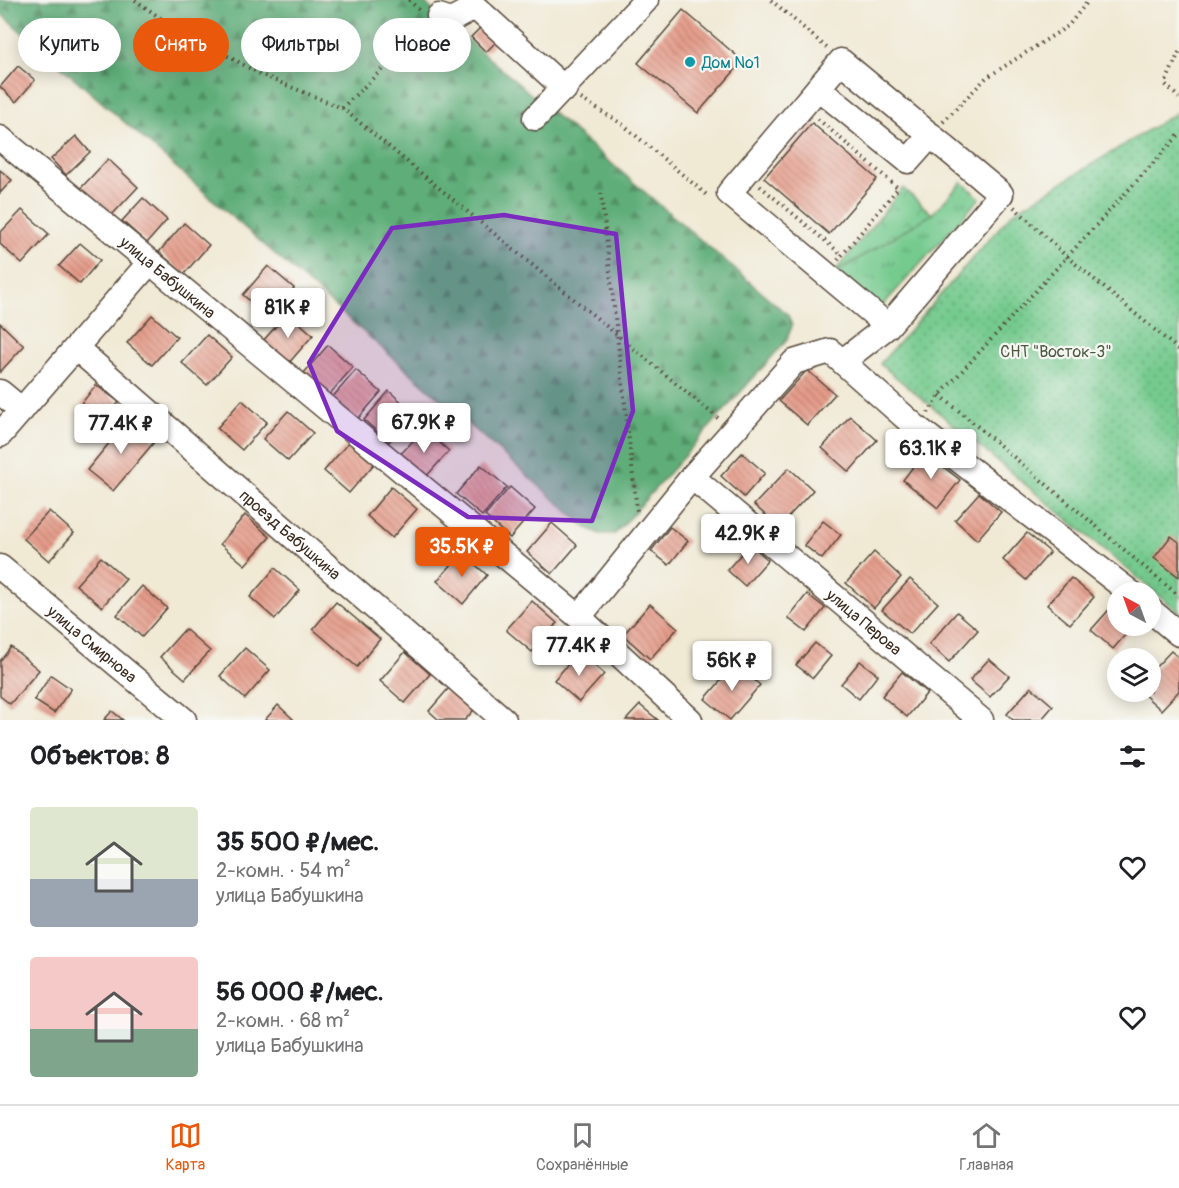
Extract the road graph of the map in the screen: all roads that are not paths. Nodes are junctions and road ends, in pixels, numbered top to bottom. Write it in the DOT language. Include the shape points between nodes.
graph roads {
  1 [pos="646,0"];
  2 [pos="455,18"];
  3 [pos="565,89"];
  4 [pos="810,97"];
  5 [pos="535,118"];
  6 [pos="930,135"];
  7 [pos="0,138"];
  8 [pos="150,262"];
  9 [pos="888,326"];
  10 [pos="76,348"];
  11 [pos="836,356"];
  12 [pos="0,392"];
  13 [pos="22,410"];
  14 [pos="0,435"];
  15 [pos="692,477"];
  16 [pos="0,567"];
  17 [pos="1117,582"];
  18 [pos="579,617"];
  19 [pos="1161,619"];
  20 [pos="1179,634"];
  21 [pos="681,717"];
  22 [pos="184,720"];
  23 [pos="504,720"];
  24 [pos="981,720"];
  1 -- 3 [label="street"];
  2 -- 3 [label="street" via="475,7"];
  3 -- 5 [label="street"];
  4 -- 6 [label="street" via="908,161"];
  4 -- 6 [label="street" via="841,61"];
  4 -- 9 [label="street" via="729,193"];
  6 -- 9 [label="street" via="1001,194"];
  7 -- 8 [label="street, улица Бабушкина"];
  8 -- 10 [label="street"];
  8 -- 18 [label="street, улица Бабушкина"];
  9 -- 11 [label="street"];
  10 -- 13 [label="street"];
  10 -- 23 [label="street, проезд Бабушкина"];
  11 -- 15 [label="street" via="794,362"];
  11 -- 17 [label="street" via="916,427"];
  12 -- 13 [label="street"];
  13 -- 14 [label="street"];
  15 -- 18 [label="street"];
  15 -- 24 [label="street, улица Перова"];
  16 -- 22 [label="street, улица Смирнова"];
  18 -- 21 [label="street, улица Бабушкина"];
  19 -- 20 [label="street"];
}
